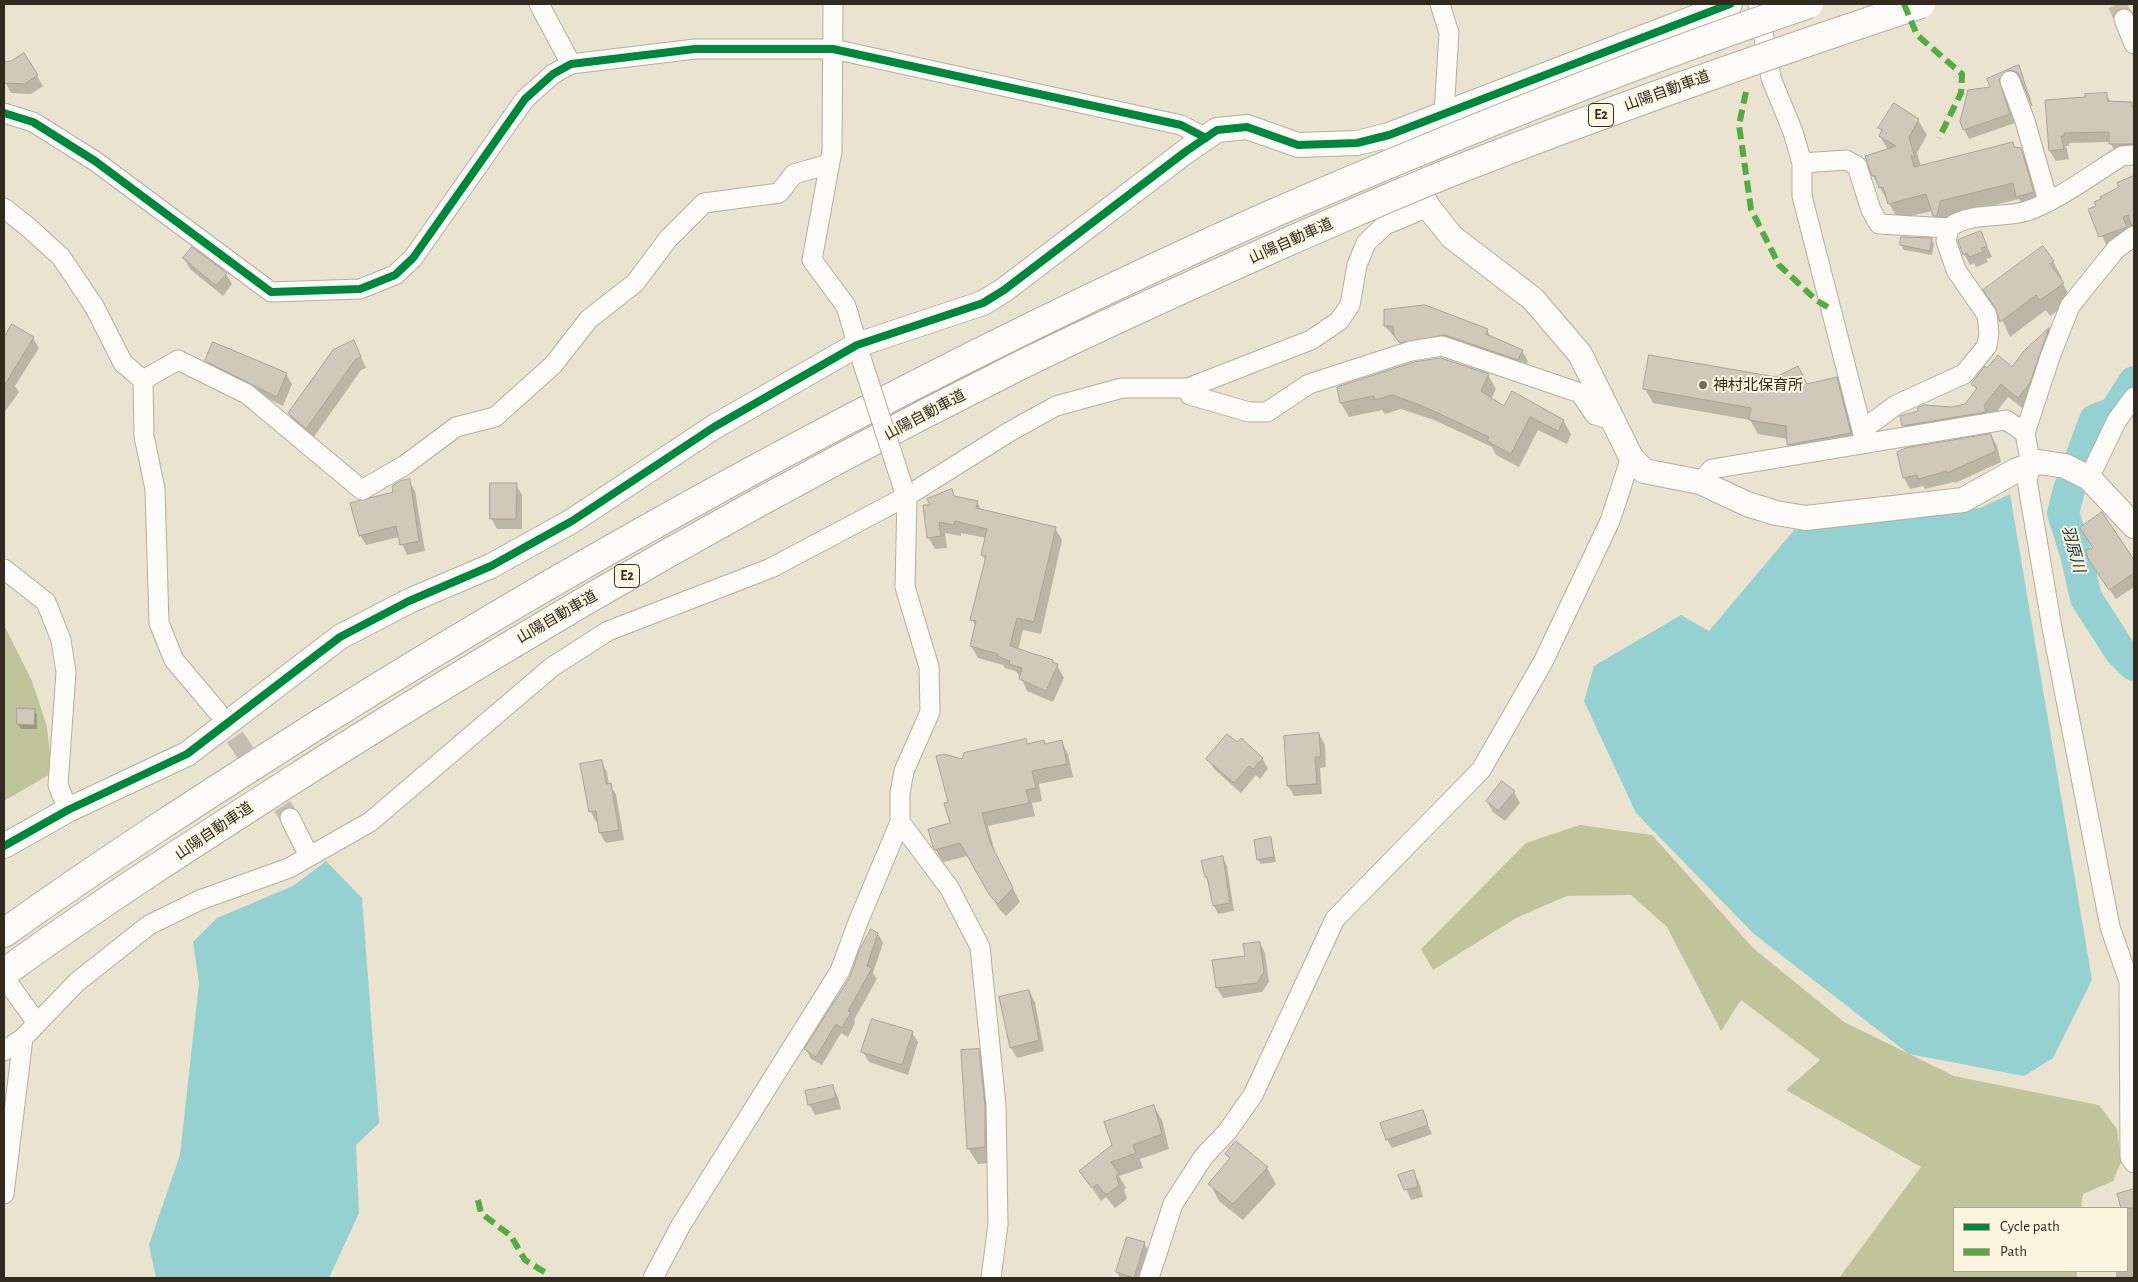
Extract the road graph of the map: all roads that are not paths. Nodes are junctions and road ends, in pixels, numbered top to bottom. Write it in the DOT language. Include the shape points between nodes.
graph roads {
  1 [pos="539,4"];
  2 [pos="833,4"];
  3 [pos="1440,4"];
  4 [pos="1730,4"];
  5 [pos="1758,4"];
  6 [pos="1809,4"];
  7 [pos="1921,4"];
  8 [pos="2124,19"];
  9 [pos="2134,44"];
  10 [pos="833,48"];
  11 [pos="571,64"];
  12 [pos="2010,81"];
  13 [pos="4,113"];
  14 [pos="1444,113"];
  15 [pos="1388,135"];
  16 [pos="1206,138"];
  17 [pos="2134,155"];
  18 [pos="1802,163"];
  19 [pos="829,164"];
  20 [pos="2048,201"];
  21 [pos="1428,207"];
  22 [pos="4,208"];
  23 [pos="1949,228"];
  24 [pos="2134,236"];
  25 [pos="859,353"];
  26 [pos="144,380"];
  27 [pos="1188,388"];
  28 [pos="2134,397"];
  29 [pos="1613,420"];
  30 [pos="2025,433"];
  31 [pos="1864,438"];
  32 [pos="1631,456"];
  33 [pos="2031,465"];
  34 [pos="2089,478"];
  35 [pos="1700,482"];
  36 [pos="905,492"];
  37 [pos="2134,526"];
  38 [pos="4,569"];
  39 [pos="217,711"];
  40 [pos="68,810"];
  41 [pos="290,818"];
  42 [pos="900,822"];
  43 [pos="4,846"];
  44 [pos="309,856"];
  45 [pos="4,933"];
  46 [pos="4,975"];
  47 [pos="34,1020"];
  48 [pos="23,1038"];
  49 [pos="4,1052"];
  50 [pos="2134,1162"];
  51 [pos="4,1194"];
  52 [pos="653,1278"];
  53 [pos="991,1278"];
  54 [pos="1149,1278"];
  1 -- 11 [label="street"];
  2 -- 10 [label="street"];
  3 -- 14 [label="street" via="1450,33"];
  4 -- 14 [label="street"];
  5 -- 18 [label="street" via="1771,78 1794,132"];
  6 -- 45 [label="highway, E2, bridge" via="1546,100 1274,213 1137,274 802,442 631,536 439,649 222,785"];
  7 -- 46 [label="highway, 山陽自動車道 / E2, bridge" via="1778,51 1452,172 1146,305 1009,371 647,564 456,676 240,814"];
  8 -- 9 [label="street"];
  10 -- 11 [label="street" via="694,49"];
  10 -- 16 [label="street" via="1181,125"];
  10 -- 19 [label="street" via="832,152"];
  11 -- 13 [label="street" via="553,74 525,99 413,258 395,275 360,290 271,292 95,161 34,122"];
  12 -- 20 [label="street"];
  14 -- 15 [label="street"];
  15 -- 16 [label="street" via="1357,144 1298,145 1247,127 1217,130"];
  15 -- 21 [label="street"];
  16 -- 25 [label="street" via="1004,290 983,303"];
  17 -- 20 [label="street" via="2122,156"];
  18 -- 23 [label="street" via="1846,160 1857,166 1871,210 1879,224"];
  18 -- 31 [label="street" via="1802,196"];
  19 -- 25 [label="street" via="812,260 846,306"];
  19 -- 26 [label="street" via="794,174 779,193 704,203 668,239 635,283 589,319 553,365 494,416 456,427 405,465 362,490 247,394 178,360"];
  20 -- 23 [label="street" via="2027,211 1959,220"];
  21 -- 27 [label="street" via="1385,225 1366,243 1357,265 1350,305 1339,321 1311,340"];
  21 -- 29 [label="street" via="1452,237 1533,299 1580,354"];
  22 -- 26 [label="street" via="61,257 94,306 123,363"];
  23 -- 31 [label="street" via="1946,241 1956,270 1987,315 1987,346 1964,374 1896,405"];
  24 -- 30 [label="street" via="2116,249 2070,306"];
  25 -- 36 [label="street, bridge"];
  25 -- 40 [label="street" via="714,427 572,521 491,566 409,601 340,637 188,754"];
  26 -- 39 [label="street" via="144,436 155,489 159,623 174,660"];
  27 -- 29 [label="street" via="1190,394 1249,412 1267,412 1309,384 1410,350 1442,346 1580,393 1595,415"];
  27 -- 36 [label="street" via="1122,388 1056,406"];
  28 -- 34 [label="street" via="2117,420"];
  29 -- 32 [label="street"];
  30 -- 31 [label="street" via="2006,420"];
  30 -- 33 [label="street"];
  31 -- 35 [label="street" via="1712,469"];
  32 -- 35 [label="street" via="1644,472"];
  32 -- 54 [label="street" via="1610,521 1543,662 1481,770 1335,918 1254,1095 1227,1132 1204,1156 1173,1204"];
  33 -- 34 [label="street" via="2039,462 2064,466"];
  33 -- 35 [label="street" via="2015,470 1963,500 1806,518 1747,504"];
  33 -- 50 [label="street" via="2027,480 2052,628 2110,927 2128,981 2130,1157"];
  34 -- 37 [label="street"];
  36 -- 42 [label="street" via="906,587 929,667 930,712 904,771"];
  36 -- 44 [label="street" via="771,568 608,631 552,667 370,822"];
  38 -- 40 [label="street" via="46,602 61,640 66,672 58,785"];
  40 -- 43 [label="street"];
  41 -- 44 [label="street"];
  42 -- 52 [label="street" via="840,971 691,1208"];
  42 -- 53 [label="street" via="950,889 980,947 996,1104 998,1224"];
  44 -- 47 [label="street" via="289,868 200,900 148,925"];
  46 -- 47 [label="street"];
  47 -- 48 [label="street"];
  48 -- 49 [label="street"];
  48 -- 51 [label="street"];
}
